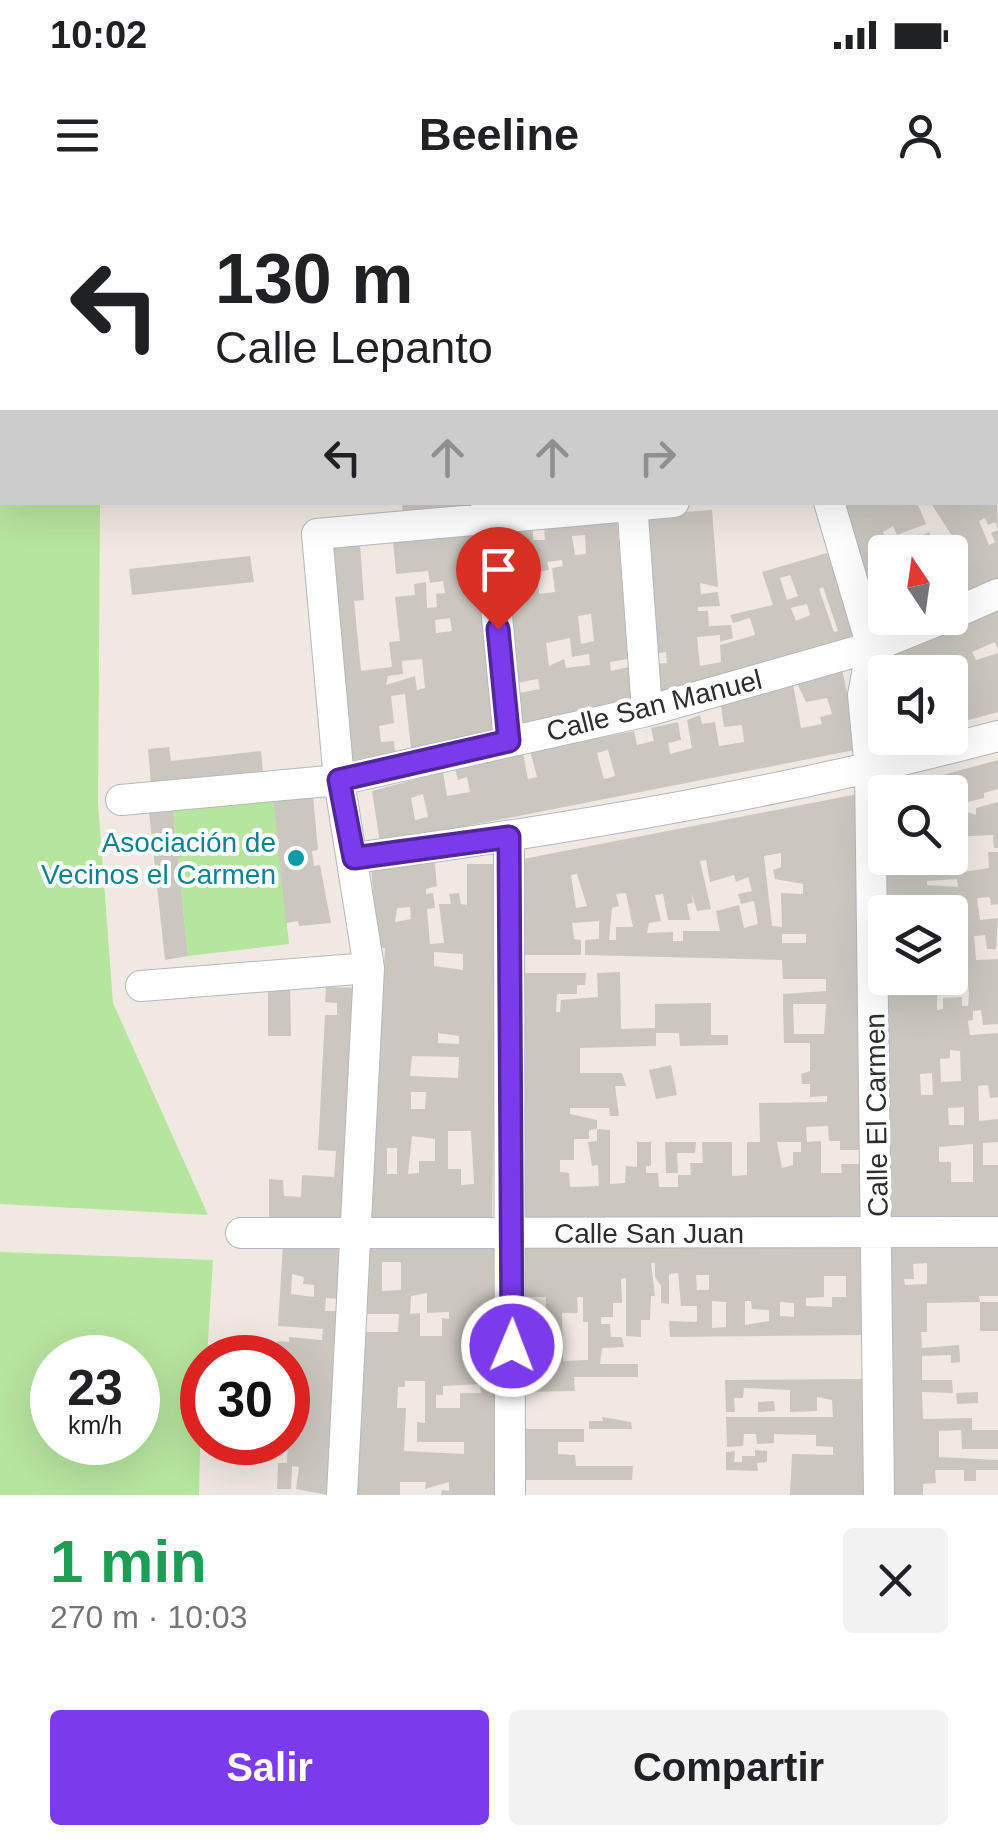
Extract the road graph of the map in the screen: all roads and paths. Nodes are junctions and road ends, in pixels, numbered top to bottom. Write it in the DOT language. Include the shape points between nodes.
graph roads {
  1 [pos="608,505"];
  2 [pos="632,505"];
  3 [pos="829,505"];
  4 [pos="487,510"];
  5 [pos="998,594"];
  6 [pos="968,607"];
  7 [pos="901,635"];
  8 [pos="872,647"];
  9 [pos="647,711"];
  10 [pos="998,736"];
  11 [pos="509,741"];
  12 [pos="870,769"];
  13 [pos="339,780"];
  14 [pos="121,800"];
  15 [pos="509,837"];
  16 [pos="354,858"];
  17 [pos="369,968"];
  18 [pos="141,986"];
  19 [pos="878,1232"];
  20 [pos="998,1232"];
  21 [pos="241,1233"];
  22 [pos="357,1233"];
  23 [pos="513,1234"];
  24 [pos="342,1495"];
  25 [pos="510,1495"];
  26 [pos="880,1495"];
  1 -- 4 [label="street"];
  2 -- 9 [label="street"];
  3 -- 8 [label="street, Calle El Carmen"];
  4 -- 11 [label="street"];
  4 -- 13 [label="street" via="317,534"];
  5 -- 6 [label="street, Calle San Manuel"];
  7 -- 8 [label="street, Calle San Manuel"];
  8 -- 9 [label="street, Calle San Manuel"];
  8 -- 12 [label="street, Calle El Carmen" via="863,694"];
  9 -- 11 [label="street, Calle San Manuel"];
  10 -- 12 [label="street"];
  11 -- 13 [label="street, Calle San Manuel"];
  12 -- 15 [label="street"];
  12 -- 19 [label="street, Calle El Carmen"];
  13 -- 14 [label="street, Calle San Manuel"];
  13 -- 16 [label="street"];
  15 -- 16 [label="street"];
  15 -- 23 [label="street"];
  16 -- 17 [label="street"];
  17 -- 18 [label="street"];
  17 -- 22 [label="street"];
  19 -- 20 [label="street, Calle San Juan"];
  19 -- 23 [label="street, Calle San Juan"];
  19 -- 26 [label="street, Calle El Carmen"];
  21 -- 22 [label="street, Calle San Juan"];
  22 -- 23 [label="street, Calle San Juan"];
  22 -- 24 [label="street"];
  23 -- 25 [label="street"];
}
